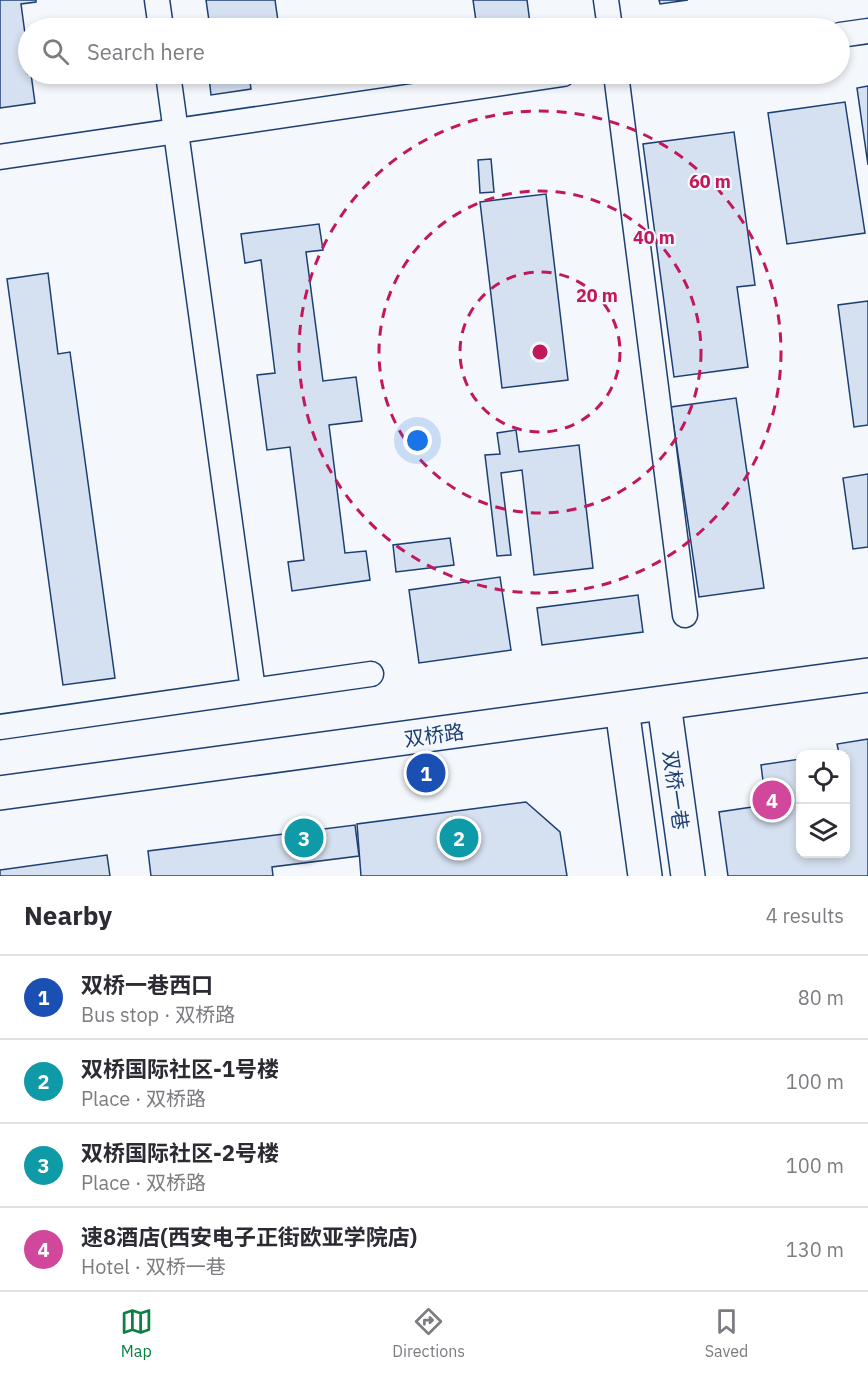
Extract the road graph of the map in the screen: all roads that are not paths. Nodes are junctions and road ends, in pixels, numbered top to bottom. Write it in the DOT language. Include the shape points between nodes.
graph roads {
  1 [pos="157,0"];
  2 [pos="606,0"];
  3 [pos="160,18"];
  4 [pos="609,18"];
  5 [pos="868,31"];
  6 [pos="850,34"];
  7 [pos="169,84"];
  8 [pos="495,84"];
  9 [pos="617,84"];
  10 [pos="176,132"];
  11 [pos="0,158"];
  12 [pos="686,615"];
  13 [pos="371,674"];
  14 [pos="868,675"];
  15 [pos="253,690"];
  16 [pos="664,704"];
  17 [pos="622,709"];
  18 [pos="0,727"];
  19 [pos="0,793"];
  20 [pos="645,876"];
  21 [pos="688,876"];
  1 -- 3 [label="street"];
  2 -- 4 [label="street"];
  5 -- 6 [label="street"];
  7 -- 10 [label="street"];
  8 -- 10 [label="street"];
  9 -- 12 [label="street"];
  10 -- 11 [label="street"];
  10 -- 15 [label="street"];
  13 -- 15 [label="street"];
  14 -- 16 [label="street, 双桥路"];
  15 -- 18 [label="street"];
  16 -- 17 [label="street, 双桥路"];
  16 -- 21 [label="street, 双桥一巷"];
  17 -- 19 [label="street, 双桥路"];
  17 -- 20 [label="street"];
}
